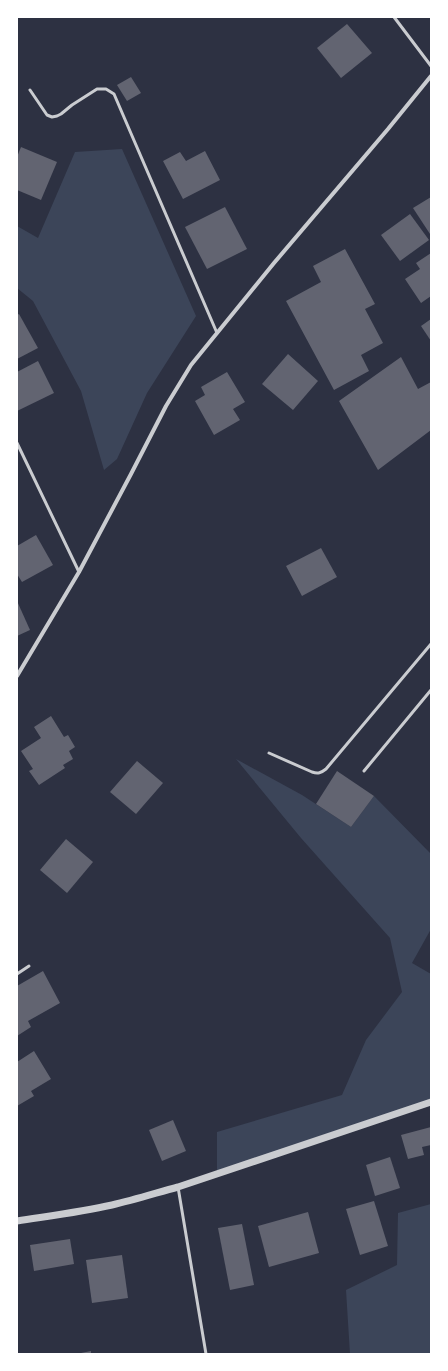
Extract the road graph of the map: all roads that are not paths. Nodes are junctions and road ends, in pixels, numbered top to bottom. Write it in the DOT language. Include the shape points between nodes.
graph roads {
  1 [pos="394,17"];
  2 [pos="431,66"];
  3 [pos="431,76"];
  4 [pos="30,90"];
  5 [pos="217,333"];
  6 [pos="17,444"];
  7 [pos="79,572"];
  8 [pos="431,644"];
  9 [pos="17,676"];
  10 [pos="431,690"];
  11 [pos="269,753"];
  12 [pos="364,771"];
  13 [pos="29,966"];
  14 [pos="17,974"];
  15 [pos="431,1102"];
  16 [pos="178,1187"];
  17 [pos="17,1221"];
  18 [pos="206,1354"];
  1 -- 2 [label="lane"];
  3 -- 5 [label="street"];
  4 -- 5 [label="lane" via="47,115 52,117 62,114 97,89 114,94"];
  5 -- 7 [label="street" via="191,365 166,406"];
  6 -- 7 [label="lane"];
  7 -- 9 [label="street"];
  8 -- 11 [label="lane" via="326,770 312,772"];
  10 -- 12 [label="lane"];
  13 -- 14 [label="lane"];
  15 -- 16 [label="street"];
  16 -- 17 [label="street" via="112,1205"];
  16 -- 18 [label="lane"];
}
